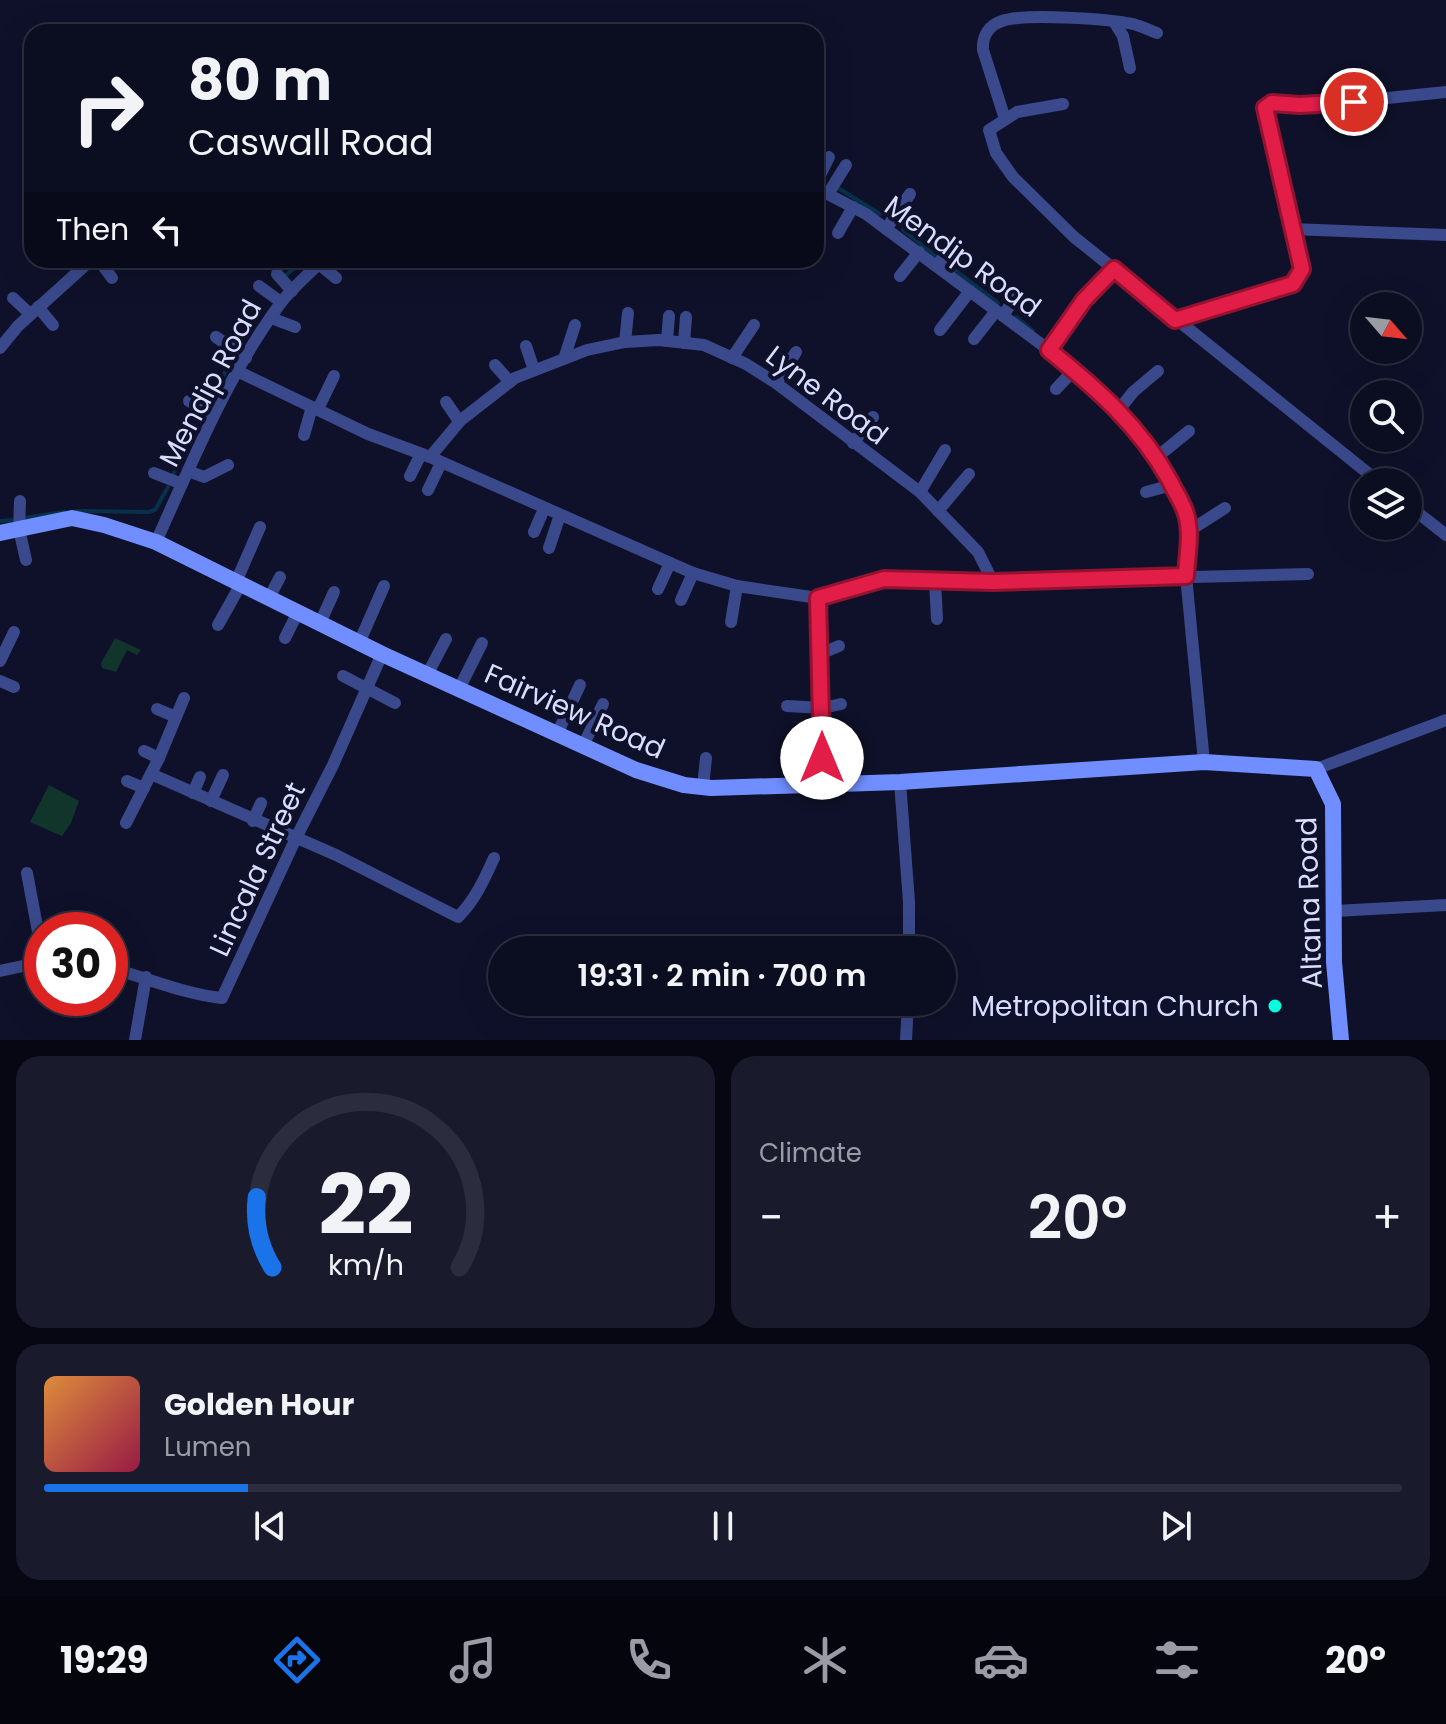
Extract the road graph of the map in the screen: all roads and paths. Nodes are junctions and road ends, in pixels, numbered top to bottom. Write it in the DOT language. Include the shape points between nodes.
graph roads {
  1 [pos="1115,23"];
  2 [pos="1157,33"];
  3 [pos="1130,68"];
  4 [pos="1446,92"];
  5 [pos="1063,104"];
  6 [pos="1005,119"];
  7 [pos="829,157"];
  8 [pos="846,165"];
  9 [pos="824,168"];
  10 [pos="824,191"];
  11 [pos="828,194"];
  12 [pos="910,194"];
  13 [pos="853,207"];
  14 [pos="886,229"];
  15 [pos="1291,229"];
  16 [pos="838,233"];
  17 [pos="1446,235"];
  18 [pos="956,243"];
  19 [pos="919,252"];
  20 [pos="936,266"];
  21 [pos="83,268"];
  22 [pos="100,268"];
  23 [pos="315,268"];
  24 [pos="327,268"];
  25 [pos="1114,269"];
  26 [pos="277,274"];
  27 [pos="900,276"];
  28 [pos="112,278"];
  29 [pos="336,278"];
  30 [pos="259,286"];
  31 [pos="292,291"];
  32 [pos="970,291"];
  33 [pos="1017,294"];
  34 [pos="13,298"];
  35 [pos="281,302"];
  36 [pos="34,311"];
  37 [pos="628,313"];
  38 [pos="1000,313"];
  39 [pos="669,316"];
  40 [pos="686,317"];
  41 [pos="271,318"];
  42 [pos="1175,320"];
  43 [pos="53,325"];
  44 [pos="575,325"];
  45 [pos="754,325"];
  46 [pos="295,327"];
  47 [pos="940,330"];
  48 [pos="216,337"];
  49 [pos="974,339"];
  50 [pos="667,341"];
  51 [pos="625,342"];
  52 [pos="684,343"];
  53 [pos="526,346"];
  54 [pos="0,348"];
  55 [pos="1049,350"];
  56 [pos="796,352"];
  57 [pos="246,358"];
  58 [pos="732,358"];
  59 [pos="564,359"];
  60 [pos="495,365"];
  61 [pos="534,370"];
  62 [pos="1074,370"];
  63 [pos="237,371"];
  64 [pos="1158,371"];
  65 [pos="334,376"];
  66 [pos="510,382"];
  67 [pos="776,383"];
  68 [pos="1056,389"];
  69 [pos="189,401"];
  70 [pos="446,402"];
  71 [pos="315,408"];
  72 [pos="1119,410"];
  73 [pos="214,414"];
  74 [pos="873,417"];
  75 [pos="459,421"];
  76 [pos="1189,431"];
  77 [pos="304,435"];
  78 [pos="853,443"];
  79 [pos="945,450"];
  80 [pos="1157,457"];
  81 [pos="431,458"];
  82 [pos="228,465"];
  83 [pos="1361,468"];
  84 [pos="188,471"];
  85 [pos="154,473"];
  86 [pos="969,474"];
  87 [pos="410,476"];
  88 [pos="182,484"];
  89 [pos="1172,485"];
  90 [pos="428,490"];
  91 [pos="920,492"];
  92 [pos="1146,492"];
  93 [pos="20,501"];
  94 [pos="1225,508"];
  95 [pos="544,509"];
  96 [pos="938,511"];
  97 [pos="560,515"];
  98 [pos="1422,516"];
  99 [pos="260,527"];
  100 [pos="19,529"];
  101 [pos="1189,531"];
  102 [pos="534,532"];
  103 [pos="0,533"];
  104 [pos="1446,535"];
  105 [pos="156,542"];
  106 [pos="549,548"];
  107 [pos="26,560"];
  108 [pos="670,563"];
  109 [pos="693,573"];
  110 [pos="1308,574"];
  111 [pos="1186,576"];
  112 [pos="280,577"];
  113 [pos="935,581"];
  114 [pos="993,582"];
  115 [pos="238,583"];
  116 [pos="384,586"];
  117 [pos="737,586"];
  118 [pos="658,589"];
  119 [pos="334,592"];
  120 [pos="269,598"];
  121 [pos="818,598"];
  122 [pos="681,600"];
  123 [pos="298,612"];
  124 [pos="937,619"];
  125 [pos="731,622"];
  126 [pos="320,623"];
  127 [pos="218,625"];
  128 [pos="285,638"];
  129 [pos="446,639"];
  130 [pos="15,641"];
  131 [pos="359,643"];
  132 [pos="482,643"];
  133 [pos="839,646"];
  134 [pos="382,654"];
  135 [pos="820,654"];
  136 [pos="0,661"];
  137 [pos="427,675"];
  138 [pos="343,676"];
  139 [pos="0,681"];
  140 [pos="580,685"];
  141 [pos="14,687"];
  142 [pos="367,688"];
  143 [pos="459,689"];
  144 [pos="184,698"];
  145 [pos="395,703"];
  146 [pos="603,704"];
  147 [pos="841,704"];
  148 [pos="787,706"];
  149 [pos="823,708"];
  150 [pos="157,709"];
  151 [pos="176,717"];
  152 [pos="1446,720"];
  153 [pos="557,734"];
  154 [pos="583,746"];
  155 [pos="144,751"];
  156 [pos="159,758"];
  157 [pos="706,758"];
  158 [pos="1204,762"];
  159 [pos="1316,769"];
  160 [pos="151,774"];
  161 [pos="223,775"];
  162 [pos="200,777"];
  163 [pos="127,781"];
  164 [pos="900,782"];
  165 [pos="822,784"];
  166 [pos="703,787"];
  167 [pos="144,788"];
  168 [pos="193,793"];
  169 [pos="211,801"];
  170 [pos="261,803"];
  171 [pos="253,821"];
  172 [pos="126,823"];
  173 [pos="296,838"];
  174 [pos="494,858"];
  175 [pos="27,873"];
  176 [pos="1446,905"];
  177 [pos="1335,911"];
  178 [pos="34,912"];
  179 [pos="909,936"];
  180 [pos="24,966"];
  181 [pos="0,971"];
  182 [pos="128,972"];
  183 [pos="146,977"];
  184 [pos="907,1016"];
  185 [pos="135,1040"];
  186 [pos="906,1040"];
  187 [pos="1341,1040"];
  1 -- 2 [label="street"];
  1 -- 3 [label="street"];
  1 -- 6 [label="street" via="1023,18 1000,21 986,32 983,50"];
  4 -- 15 [label="street" via="1320,105 1268,104"];
  5 -- 6 [label="street"];
  6 -- 25 [label="street" via="989,130 996,153 1013,177"];
  7 -- 9 [label="street"];
  8 -- 11 [label="street"];
  10 -- 11 [label="street, Mendip Road"];
  11 -- 13 [label="street, Mendip Road"];
  12 -- 14 [label="street"];
  13 -- 14 [label="street, Mendip Road"];
  13 -- 16 [label="street"];
  14 -- 19 [label="street, Mendip Road"];
  15 -- 17 [label="street"];
  15 -- 42 [label="street" via="1302,269 1293,284"];
  18 -- 20 [label="street"];
  19 -- 20 [label="street, Mendip Road"];
  19 -- 27 [label="street"];
  20 -- 32 [label="street, Mendip Road"];
  21 -- 36 [label="street"];
  22 -- 28 [label="street"];
  23 -- 31 [label="street, Mendip Road"];
  24 -- 29 [label="street"];
  25 -- 42 [label="street"];
  25 -- 55 [label="street"];
  26 -- 31 [label="street"];
  30 -- 35 [label="street"];
  31 -- 35 [label="street, Mendip Road"];
  32 -- 38 [label="street, Mendip Road"];
  32 -- 47 [label="street"];
  33 -- 38 [label="street"];
  34 -- 36 [label="street"];
  35 -- 41 [label="street, Mendip Road"];
  36 -- 43 [label="street"];
  36 -- 54 [label="street"];
  37 -- 51 [label="street"];
  38 -- 49 [label="street"];
  38 -- 55 [label="street, Mendip Road"];
  39 -- 50 [label="street"];
  40 -- 52 [label="street"];
  41 -- 46 [label="street"];
  41 -- 57 [label="street, Mendip Road"];
  42 -- 83 [label="street"];
  44 -- 59 [label="street"];
  45 -- 58 [label="street"];
  48 -- 57 [label="street"];
  50 -- 51 [label="street, Lyne Road"];
  50 -- 52 [label="street, Lyne Road"];
  51 -- 59 [label="street, Lyne Road"];
  52 -- 58 [label="street, Lyne Road" via="704,345"];
  53 -- 61 [label="street"];
  55 -- 62 [label="street, Mendip Road"];
  56 -- 67 [label="street"];
  57 -- 63 [label="street, Mendip Road"];
  58 -- 67 [label="street, Lyne Road"];
  59 -- 61 [label="street, Lyne Road"];
  60 -- 66 [label="street"];
  61 -- 66 [label="street, Lyne Road"];
  62 -- 68 [label="street"];
  62 -- 72 [label="street, Mendip Road"];
  63 -- 71 [label="street"];
  63 -- 73 [label="street, Mendip Road"];
  64 -- 72 [label="street"];
  65 -- 71 [label="street"];
  66 -- 75 [label="street, Lyne Road"];
  67 -- 78 [label="street, Lyne Road"];
  69 -- 73 [label="street"];
  70 -- 75 [label="street"];
  71 -- 77 [label="street"];
  71 -- 81 [label="street"];
  72 -- 80 [label="street, Mendip Road"];
  73 -- 84 [label="street, Mendip Road"];
  74 -- 78 [label="street"];
  75 -- 81 [label="street, Lyne Road"];
  76 -- 80 [label="street"];
  78 -- 91 [label="street, Lyne Road"];
  79 -- 91 [label="street"];
  80 -- 89 [label="street, Mendip Road"];
  81 -- 87 [label="street"];
  81 -- 90 [label="street"];
  81 -- 95 [label="street"];
  82 -- 84 [label="street" via="204,477"];
  84 -- 88 [label="street, Mendip Road"];
  85 -- 88 [label="street"];
  86 -- 96 [label="street"];
  88 -- 105 [label="street, Mendip Road"];
  89 -- 92 [label="street"];
  89 -- 101 [label="street, Mendip Road"];
  91 -- 96 [label="street, Lyne Road"];
  93 -- 100 [label="street"];
  94 -- 101 [label="street"];
  95 -- 97 [label="street"];
  95 -- 102 [label="street"];
  96 -- 114 [label="street, Lyne Road" via="978,552"];
  97 -- 106 [label="street"];
  97 -- 108 [label="street"];
  98 -- 104 [label="street"];
  99 -- 115 [label="street"];
  100 -- 103 [label="main road, Fairview Road"];
  100 -- 105 [label="main road, Fairview Road" via="72,518"];
  100 -- 107 [label="street"];
  101 -- 111 [label="street, Mendip Road"];
  105 -- 115 [label="main road, Fairview Road"];
  108 -- 109 [label="street"];
  108 -- 118 [label="street"];
  109 -- 117 [label="street"];
  109 -- 122 [label="street"];
  110 -- 111 [label="street"];
  111 -- 114 [label="street"];
  111 -- 158 [label="street, Mendip Road"];
  112 -- 120 [label="street"];
  113 -- 114 [label="street"];
  113 -- 121 [label="street" via="884,579"];
  113 -- 124 [label="street"];
  115 -- 120 [label="main road, Fairview Road"];
  115 -- 127 [label="street"];
  116 -- 131 [label="street"];
  117 -- 121 [label="street"];
  117 -- 125 [label="street"];
  119 -- 126 [label="street"];
  120 -- 123 [label="main road, Fairview Road"];
  121 -- 135 [label="street"];
  123 -- 126 [label="main road, Fairview Road"];
  123 -- 128 [label="street"];
  126 -- 131 [label="main road, Fairview Road"];
  129 -- 137 [label="street"];
  130 -- 136 [label="street"];
  131 -- 134 [label="main road, Fairview Road"];
  132 -- 143 [label="street"];
  133 -- 135 [label="street"];
  134 -- 137 [label="main road, Fairview Road"];
  134 -- 142 [label="street, Lincala Street"];
  135 -- 149 [label="street"];
  137 -- 143 [label="main road, Fairview Road"];
  138 -- 142 [label="street"];
  139 -- 141 [label="street"];
  140 -- 153 [label="street"];
  142 -- 145 [label="street"];
  142 -- 173 [label="street, Lincala Street"];
  143 -- 153 [label="main road, Fairview Road"];
  144 -- 151 [label="street"];
  146 -- 154 [label="street"];
  147 -- 149 [label="street"];
  148 -- 149 [label="street"];
  149 -- 165 [label="street"];
  150 -- 151 [label="street"];
  151 -- 156 [label="street"];
  152 -- 159 [label="street, Fairview Road"];
  153 -- 154 [label="main road, Fairview Road"];
  154 -- 166 [label="main road, Fairview Road" via="636,770"];
  155 -- 156 [label="street"];
  156 -- 160 [label="street"];
  157 -- 166 [label="street"];
  158 -- 159 [label="main road, Fairview Road"];
  158 -- 164 [label="main road, Fairview Road"];
  159 -- 177 [label="main road, Altana Road" via="1333,804"];
  160 -- 167 [label="street"];
  160 -- 168 [label="street"];
  161 -- 169 [label="street"];
  162 -- 168 [label="street"];
  163 -- 167 [label="street"];
  164 -- 165 [label="main road, Fairview Road"];
  164 -- 179 [label="street"];
  165 -- 166 [label="main road, Fairview Road"];
  167 -- 172 [label="street"];
  168 -- 169 [label="street"];
  169 -- 171 [label="street"];
  170 -- 171 [label="street"];
  171 -- 173 [label="street"];
  173 -- 174 [label="street" via="458,917 476,896"];
  173 -- 183 [label="street, Lincala Street" via="222,998 195,995"];
  175 -- 178 [label="street"];
  176 -- 177 [label="street"];
  177 -- 187 [label="main road, Altana Road"];
  180 -- 181 [label="street"];
  182 -- 183 [label="street, Lincala Street"];
  183 -- 185 [label="street"];
  184 -- 186 [label="street"];
}
